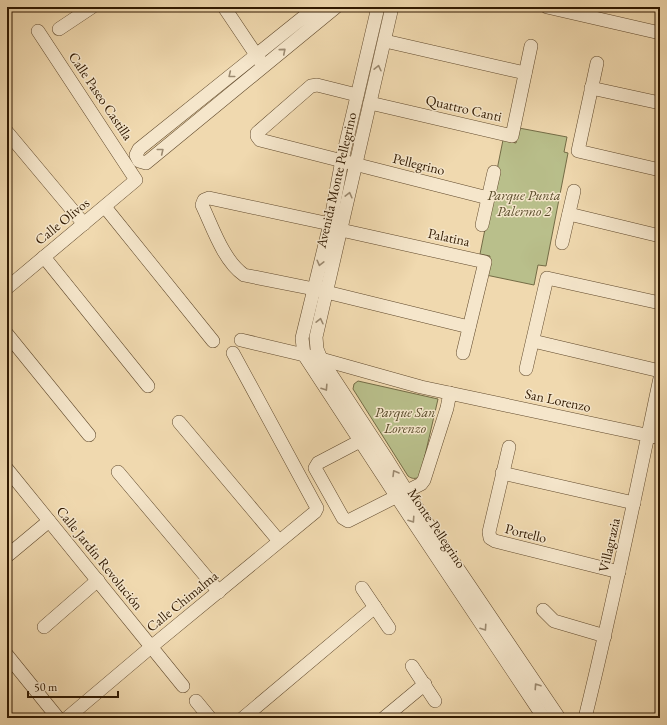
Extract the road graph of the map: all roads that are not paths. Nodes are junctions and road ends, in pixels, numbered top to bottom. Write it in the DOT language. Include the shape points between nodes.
graph roads {
  1 [pos="92,7"];
  2 [pos="224,7"];
  3 [pos="316,7"];
  4 [pos="336,7"];
  5 [pos="378,7"];
  6 [pos="392,7"];
  7 [pos="547,7"];
  8 [pos="59,29"];
  9 [pos="38,31"];
  10 [pos="660,33"];
  11 [pos="384,41"];
  12 [pos="531,46"];
  13 [pos="255,55"];
  14 [pos="597,63"];
  15 [pos="264,66"];
  16 [pos="525,73"];
  17 [pos="591,88"];
  18 [pos="357,95"];
  19 [pos="370,103"];
  20 [pos="660,103"];
  21 [pos="7,132"];
  22 [pos="342,160"];
  23 [pos="357,164"];
  24 [pos="660,170"];
  25 [pos="494,172"];
  26 [pos="136,180"];
  27 [pos="574,191"];
  28 [pos="488,198"];
  29 [pos="105,207"];
  30 [pos="569,214"];
  31 [pos="84,224"];
  32 [pos="482,226"];
  33 [pos="335,227"];
  34 [pos="660,236"];
  35 [pos="562,243"];
  36 [pos="44,257"];
  37 [pos="7,288"];
  38 [pos="314,289"];
  39 [pos="327,292"];
  40 [pos="660,303"];
  41 [pos="470,327"];
  42 [pos="7,334"];
  43 [pos="213,340"];
  44 [pos="240,340"];
  45 [pos="533,341"];
  46 [pos="463,353"];
  47 [pos="233,354"];
  48 [pos="304,355"];
  49 [pos="321,359"];
  50 [pos="526,369"];
  51 [pos="660,371"];
  52 [pos="660,378"];
  53 [pos="148,386"];
  54 [pos="450,393"];
  55 [pos="179,422"];
  56 [pos="89,435"];
  57 [pos="654,437"];
  58 [pos="360,441"];
  59 [pos="508,447"];
  60 [pos="7,469"];
  61 [pos="118,472"];
  62 [pos="502,473"];
  63 [pos="401,494"];
  64 [pos="634,503"];
  65 [pos="49,521"];
  66 [pos="279,541"];
  67 [pos="7,556"];
  68 [pos="619,572"];
  69 [pos="98,580"];
  70 [pos="362,588"];
  71 [pos="219,592"];
  72 [pos="375,607"];
  73 [pos="543,610"];
  74 [pos="44,627"];
  75 [pos="389,628"];
  76 [pos="605,636"];
  77 [pos="151,647"];
  78 [pos="7,655"];
  79 [pos="412,666"];
  80 [pos="425,684"];
  81 [pos="183,686"];
  82 [pos="196,701"];
  83 [pos="436,701"];
  84 [pos="58,718"];
  85 [pos="68,718"];
  86 [pos="210,718"];
  87 [pos="243,718"];
  88 [pos="384,718"];
  89 [pos="544,718"];
  90 [pos="559,718"];
  91 [pos="585,718"];
  1 -- 8 [label="street"];
  2 -- 13 [label="street"];
  3 -- 13 [label="street"];
  15 -- 4 [label="street, one-way"];
  5 -- 18 [label="street, Avenida Monte Pellegrino"];
  6 -- 11 [label="street, Avenida Monte Pellegrino"];
  7 -- 10 [label="street"];
  9 -- 26 [label="street, Calle Paseo Castilla"];
  11 -- 16 [label="street"];
  19 -- 11 [label="street, Avenida Monte Pellegrino, one-way"];
  12 -- 16 [label="street, Quattro Canti"];
  13 -- 15 [label="street"];
  13 -- 15 [label="street, one-way" via="139,149 136,155 139,161 146,163"];
  14 -- 17 [label="street"];
  16 -- 19 [label="street, Quattro Canti" via="512,136"];
  17 -- 20 [label="street"];
  17 -- 24 [label="street" via="578,151"];
  18 -- 22 [label="street, Avenida Monte Pellegrino"];
  18 -- 22 [label="street, Pellegrino" via="317,85 311,86 257,133 260,140"];
  19 -- 23 [label="street, Avenida Monte Pellegrino"];
  21 -- 31 [label="street"];
  22 -- 23 [label="street, Pellegrino"];
  22 -- 33 [label="street, Avenida Monte Pellegrino"];
  23 -- 28 [label="street, Pellegrino"];
  33 -- 23 [label="street, Avenida Monte Pellegrino, one-way"];
  25 -- 28 [label="street"];
  26 -- 29 [label="street, Calle Olivos"];
  27 -- 30 [label="street"];
  28 -- 32 [label="street"];
  29 -- 31 [label="street, Calle Olivos"];
  29 -- 43 [label="street"];
  30 -- 34 [label="street"];
  30 -- 35 [label="street"];
  31 -- 36 [label="street, Calle Olivos"];
  33 -- 38 [label="street, Avenida Monte Pellegrino, one-way"];
  33 -- 38 [label="street" via="209,198 204,200 202,205 229,260 244,275"];
  33 -- 39 [label="street, Avenida Monte Pellegrino"];
  33 -- 41 [label="street, Palatina" via="485,262"];
  36 -- 37 [label="street, Calle Olivos"];
  36 -- 53 [label="street"];
  38 -- 39 [label="street"];
  38 -- 48 [label="street, Avenida Monte Pellegrino" via="302,338"];
  39 -- 41 [label="street"];
  49 -- 39 [label="street, Avenida Monte Pellegrino, one-way" via="316,337"];
  40 -- 45 [label="street" via="548,278"];
  41 -- 46 [label="street, Palatina"];
  42 -- 56 [label="street"];
  44 -- 48 [label="street, San Lorenzo"];
  45 -- 50 [label="street"];
  45 -- 51 [label="street"];
  47 -- 66 [label="street, Calle Chimalma" via="317,508"];
  48 -- 49 [label="street, San Lorenzo"];
  48 -- 58 [label="street, Monte Pellegrino, one-way"];
  49 -- 54 [label="street, San Lorenzo"];
  63 -- 49 [label="street, Monte Pellegrino, one-way" via="386,458"];
  52 -- 57 [label="street, Villagrazia"];
  54 -- 57 [label="street, San Lorenzo"];
  54 -- 63 [label="street" via="424,480"];
  55 -- 66 [label="street"];
  57 -- 64 [label="street, Villagrazia"];
  58 -- 63 [label="street, Monte Pellegrino"];
  58 -- 63 [label="street" via="318,463 315,468 343,518 348,521"];
  59 -- 62 [label="street, Portello"];
  60 -- 65 [label="street, Calle Jardín Revolución"];
  61 -- 71 [label="street"];
  62 -- 64 [label="street"];
  62 -- 68 [label="street, Portello" via="489,532 490,538 495,542"];
  63 -- 89 [label="street, Monte Pellegrino, one-way"];
  90 -- 63 [label="street, Monte Pellegrino, one-way"];
  64 -- 68 [label="street, Villagrazia"];
  65 -- 67 [label="street"];
  65 -- 69 [label="street, Calle Jardín Revolución"];
  66 -- 71 [label="street, Calle Chimalma"];
  68 -- 76 [label="street, Villagrazia"];
  69 -- 74 [label="street"];
  69 -- 77 [label="street, Calle Jardín Revolución"];
  70 -- 72 [label="street"];
  71 -- 77 [label="street, Calle Chimalma"];
  72 -- 75 [label="street"];
  72 -- 87 [label="street"];
  73 -- 76 [label="street" via="554,621"];
  76 -- 91 [label="street, Villagrazia"];
  77 -- 81 [label="street, Calle Jardín Revolución"];
  77 -- 85 [label="street, Calle Chimalma"];
  78 -- 84 [label="street"];
  79 -- 80 [label="street"];
  80 -- 83 [label="street"];
  80 -- 88 [label="street"];
  82 -- 86 [label="street"];
}
